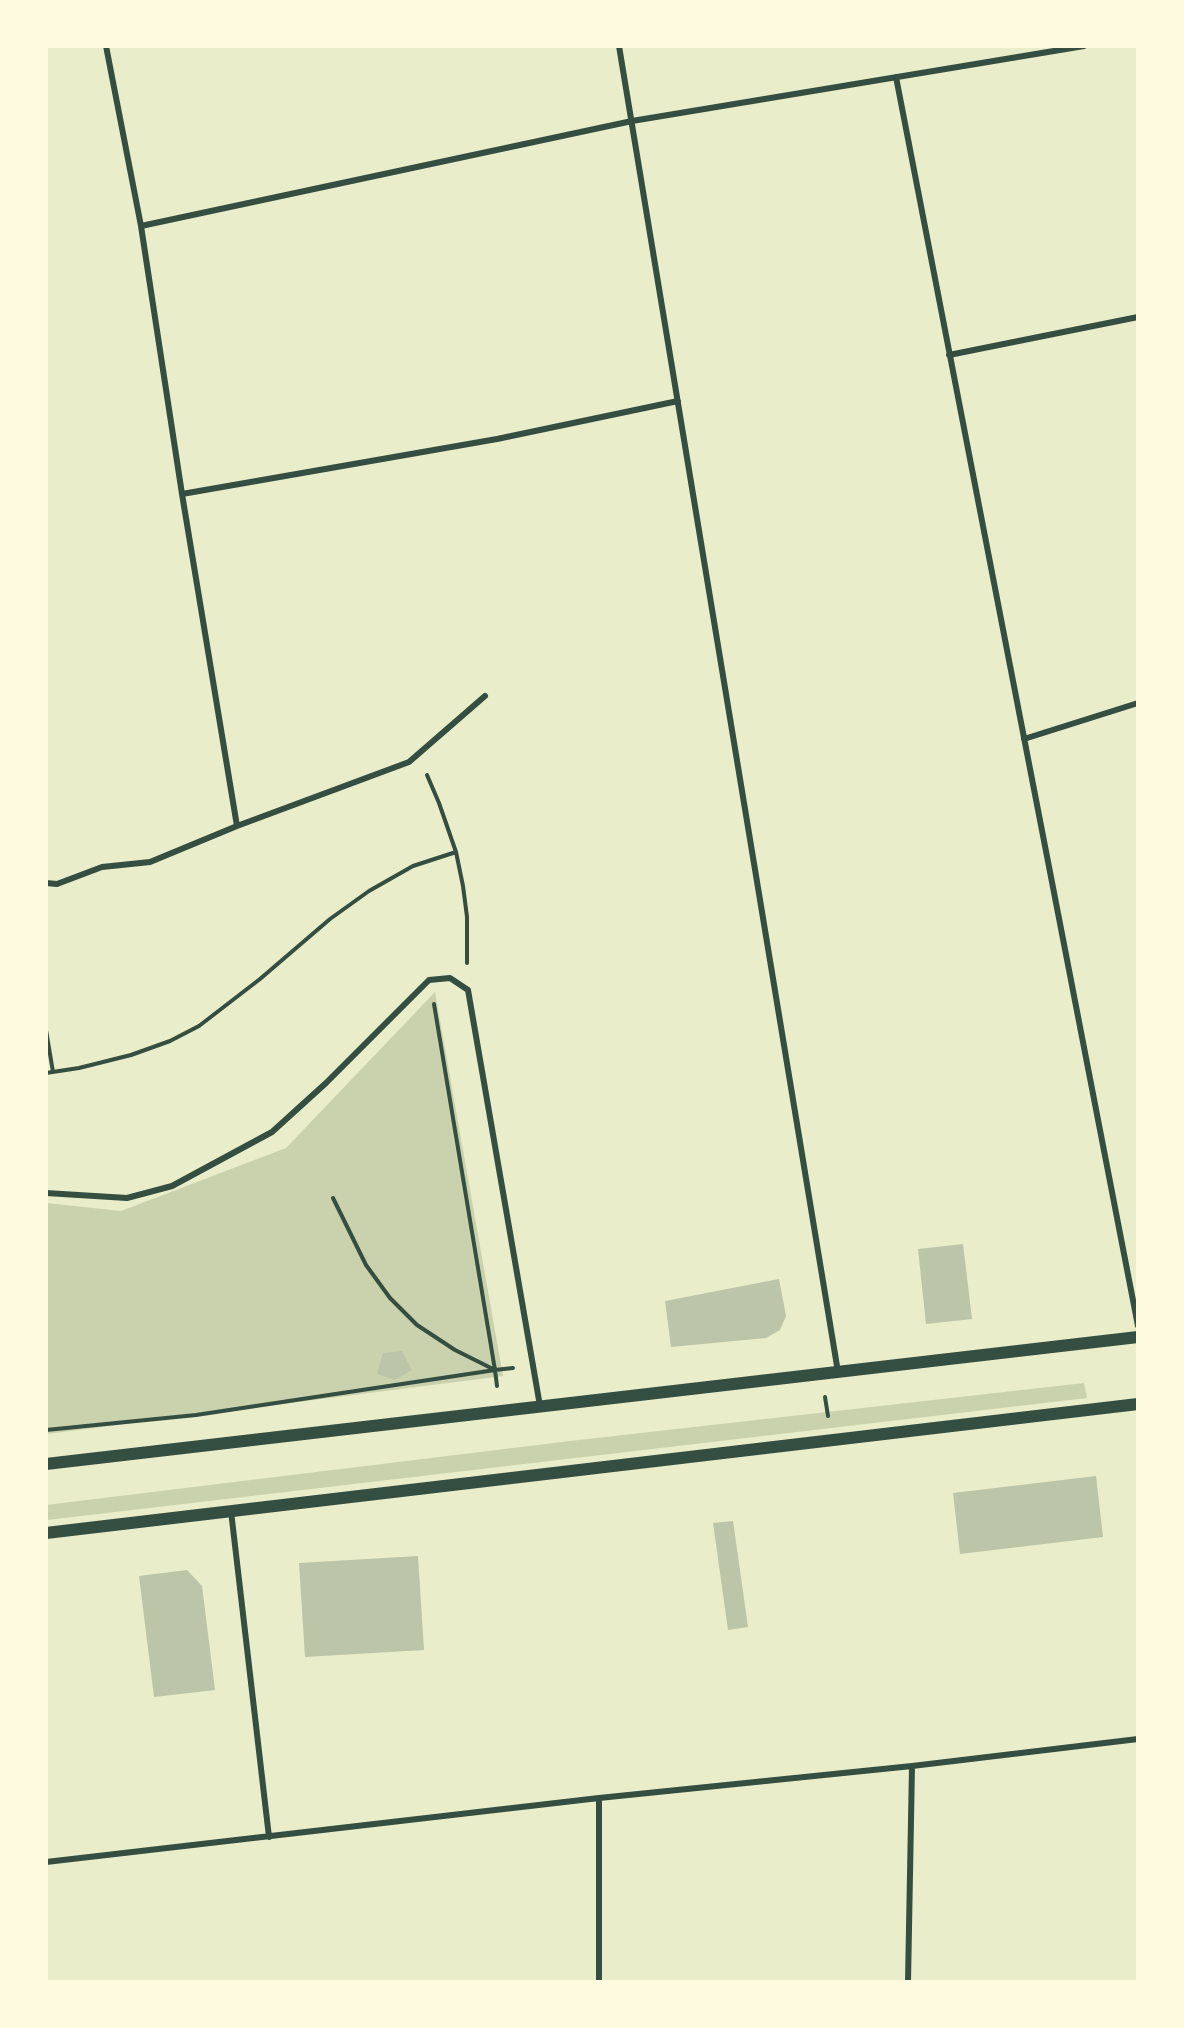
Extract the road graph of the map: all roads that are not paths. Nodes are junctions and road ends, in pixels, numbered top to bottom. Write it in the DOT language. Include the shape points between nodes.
graph roads {
  1 [pos="106,46"];
  2 [pos="619,46"];
  3 [pos="1084,46"];
  4 [pos="896,77"];
  5 [pos="632,121"];
  6 [pos="141,226"];
  7 [pos="1137,317"];
  8 [pos="949,354"];
  9 [pos="678,401"];
  10 [pos="182,494"];
  11 [pos="485,696"];
  12 [pos="1137,703"];
  13 [pos="1024,739"];
  14 [pos="237,826"];
  15 [pos="46,883"];
  16 [pos="46,1193"];
  17 [pos="1137,1326"];
  18 [pos="1137,1337"];
  19 [pos="838,1372"];
  20 [pos="1137,1404"];
  21 [pos="540,1406"];
  22 [pos="46,1464"];
  23 [pos="231,1511"];
  24 [pos="46,1533"];
  25 [pos="1137,1739"];
  26 [pos="912,1766"];
  27 [pos="599,1798"];
  28 [pos="269,1837"];
  29 [pos="46,1862"];
  30 [pos="599,1982"];
  31 [pos="908,1982"];
  1 -- 6 [label="street"];
  2 -- 5 [label="street"];
  3 -- 4 [label="street"];
  4 -- 5 [label="street"];
  4 -- 8 [label="street"];
  5 -- 6 [label="street"];
  5 -- 9 [label="street"];
  6 -- 10 [label="street"];
  7 -- 8 [label="street"];
  8 -- 13 [label="street"];
  9 -- 10 [label="street" via="497,440"];
  9 -- 19 [label="street"];
  10 -- 14 [label="street"];
  11 -- 14 [label="street" via="409,762"];
  12 -- 13 [label="street"];
  13 -- 17 [label="street"];
  14 -- 15 [label="street" via="150,862 102,867 57,884"];
  16 -- 21 [label="street" via="127,1198 172,1186 272,1132 429,980 450,978 468,990"];
  18 -- 19 [label="main road"];
  19 -- 21 [label="main road"];
  20 -- 23 [label="main road"];
  21 -- 22 [label="main road"];
  23 -- 24 [label="main road"];
  23 -- 28 [label="street"];
  25 -- 26 [label="street"];
  26 -- 27 [label="street"];
  26 -- 31 [label="street"];
  27 -- 28 [label="street"];
  27 -- 30 [label="street"];
  28 -- 29 [label="street"];
}
